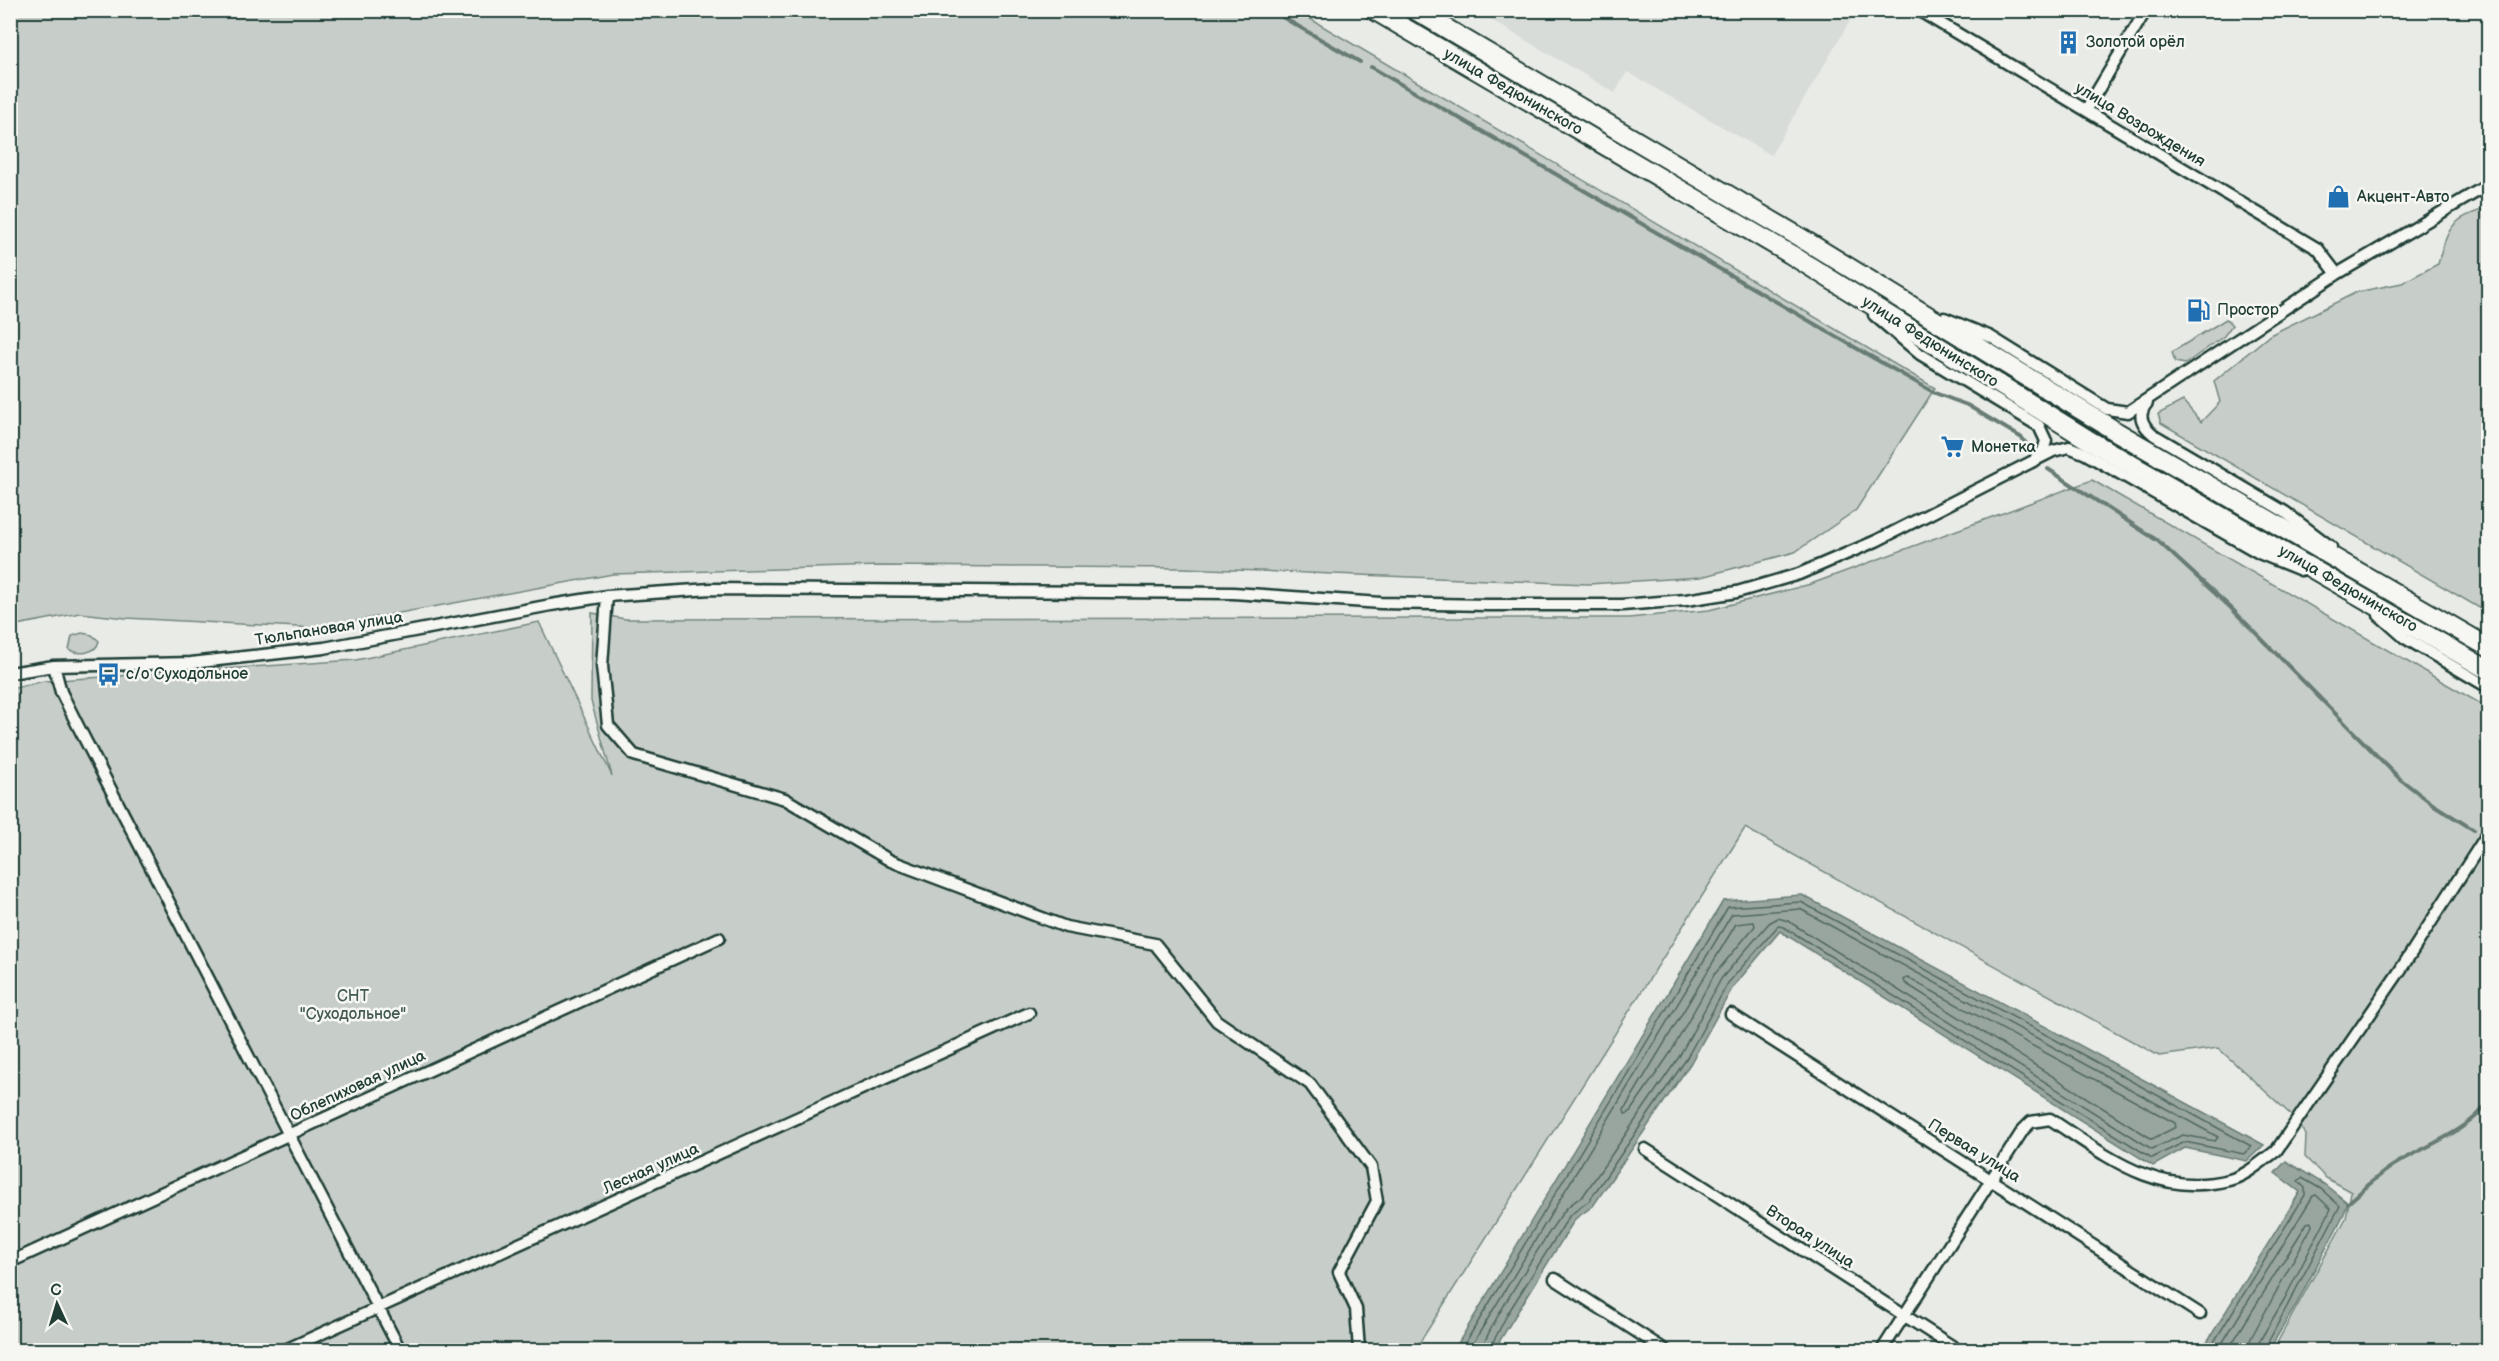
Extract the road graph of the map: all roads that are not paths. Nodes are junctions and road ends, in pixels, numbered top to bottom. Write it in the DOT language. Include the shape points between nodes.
graph roads {
  1 [pos="1374,10"];
  2 [pos="1415,10"];
  3 [pos="1918,10"];
  4 [pos="2146,10"];
  5 [pos="2086,110"];
  6 [pos="2488,185"];
  7 [pos="2337,274"];
  8 [pos="1840,285"];
  9 [pos="1907,303"];
  10 [pos="2149,401"];
  11 [pos="2032,461"];
  12 [pos="2371,579"];
  13 [pos="2354,592"];
  14 [pos="607,596"];
  15 [pos="2488,647"];
  16 [pos="54,666"];
  17 [pos="2488,670"];
  18 [pos="10,673"];
  19 [pos="2488,687"];
  20 [pos="2488,833"];
  21 [pos="719,938"];
  22 [pos="1029,1013"];
  23 [pos="1731,1014"];
  24 [pos="290,1134"];
  25 [pos="1645,1149"];
  26 [pos="1992,1180"];
  27 [pos="10,1262"];
  28 [pos="1555,1279"];
  29 [pos="377,1310"];
  30 [pos="2200,1314"];
  31 [pos="1904,1316"];
  32 [pos="285,1350"];
  33 [pos="400,1350"];
  34 [pos="1359,1350"];
  35 [pos="1665,1350"];
  36 [pos="1882,1350"];
  37 [pos="1958,1350"];
  1 -- 8 [label="highway, улица Федюнинского"];
  2 -- 9 [label="highway, улица Федюнинского"];
  3 -- 5 [label="street, улица Возрождения"];
  4 -- 5 [label="street"];
  5 -- 7 [label="street, улица Возрождения" via="2318,249"];
  6 -- 7 [label="street"];
  7 -- 10 [label="street"];
  8 -- 11 [label="street" via="1920,354 2039,426 2045,446"];
  8 -- 13 [label="highway, улица Федюнинского" via="2087,439"];
  9 -- 10 [label="street" via="1991,337 2107,409 2128,412"];
  9 -- 12 [label="highway, улица Федюнинского" via="2117,432"];
  10 -- 12 [label="street" via="2141,413 2147,429 2285,512"];
  11 -- 13 [label="street, Тюльпановая улица" via="2061,448 2076,449 2259,554"];
  11 -- 14 [label="street, Тюльпановая улица" via="1876,541 1799,574 1737,592 1686,600 1622,605 1429,604 1233,593 916,588 711,589"];
  12 -- 15 [label="highway, улица Федюнинского"];
  13 -- 17 [label="highway, улица Федюнинского"];
  13 -- 19 [label="street" via="2405,638"];
  14 -- 16 [label="street, Тюльпановая улица" via="324,648 191,663"];
  14 -- 34 [label="street" via="602,666 608,725 634,755 785,799 891,861 1066,927 1155,944 1217,1021 1310,1084 1371,1167 1377,1201 1339,1272 1356,1309"];
  16 -- 18 [label="street, Тюльпановая улица"];
  16 -- 24 [label="street" via="61,692 78,726"];
  20 -- 26 [label="street" via="2399,972 2276,1151 2255,1167 2230,1180 2169,1183 2139,1175 2050,1119 2041,1119 2023,1130"];
  21 -- 24 [label="street, Облепиховая улица"];
  22 -- 29 [label="street, Лесная улица"];
  23 -- 26 [label="street, Первая улица"];
  24 -- 27 [label="street, Облепиховая улица"];
  24 -- 29 [label="street"];
  25 -- 31 [label="street, Вторая улица"];
  26 -- 30 [label="street, Первая улица"];
  26 -- 31 [label="street"];
  28 -- 35 [label="street"];
  29 -- 32 [label="street, Лесная улица"];
  29 -- 33 [label="street"];
  31 -- 36 [label="street"];
  31 -- 37 [label="street, Вторая улица"];
}
